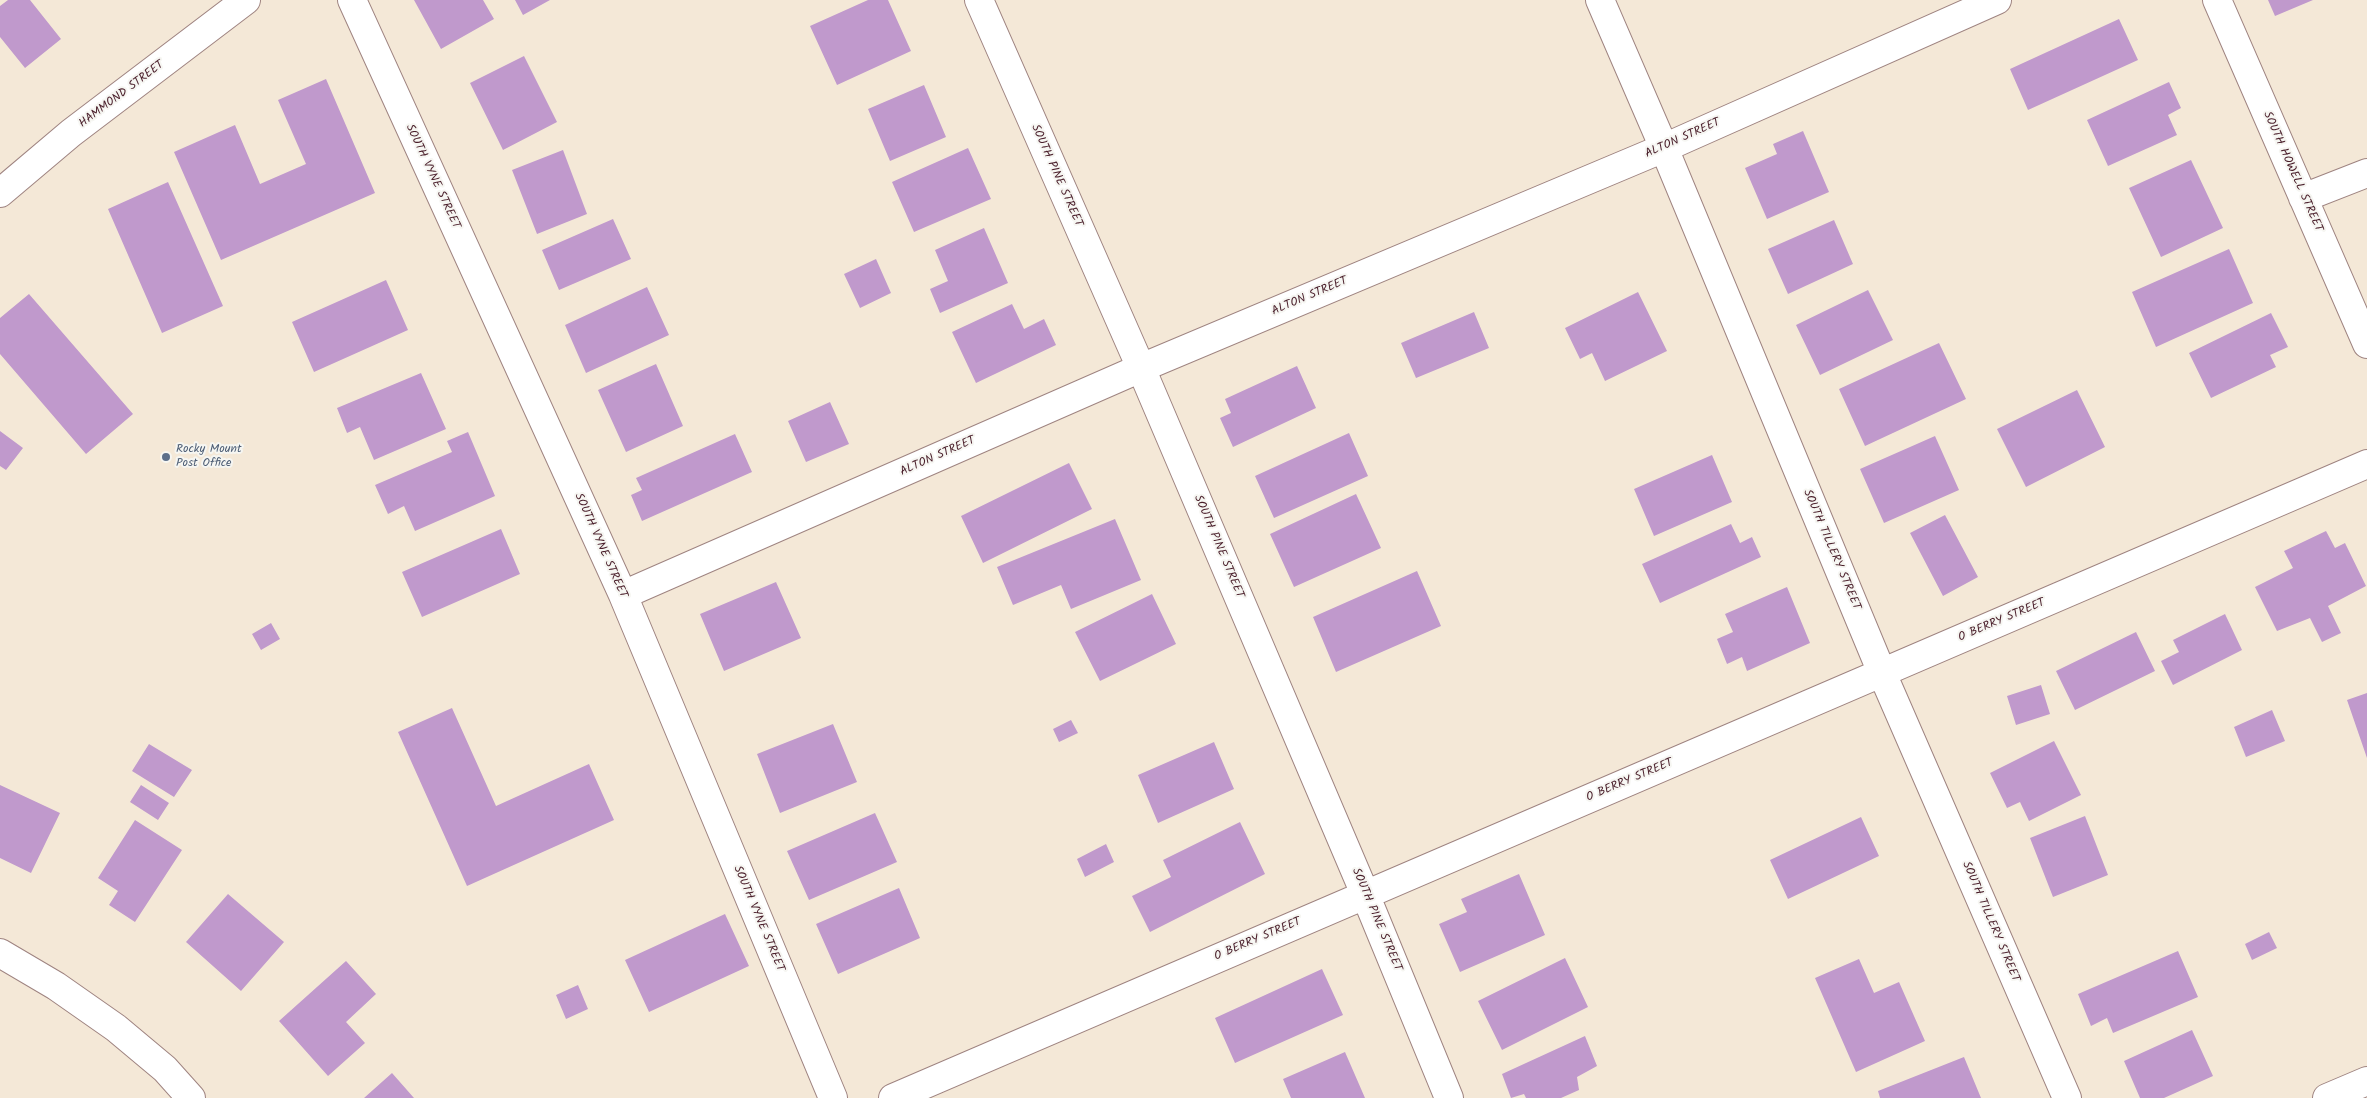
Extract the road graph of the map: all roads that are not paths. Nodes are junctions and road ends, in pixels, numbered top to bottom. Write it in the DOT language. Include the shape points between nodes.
graph roads {
  1 [pos="246,0"];
  2 [pos="352,0"];
  3 [pos="979,0"];
  4 [pos="1600,0"];
  5 [pos="1997,0"];
  6 [pos="2217,0"];
  7 [pos="1664,148"];
  8 [pos="2367,173"];
  9 [pos="0,192"];
  10 [pos="2303,198"];
  11 [pos="2367,344"];
  12 [pos="1142,368"];
  13 [pos="2367,464"];
  14 [pos="623,594"];
  15 [pos="1882,673"];
  16 [pos="1365,894"];
  17 [pos="0,954"];
  18 [pos="2367,1081"];
  19 [pos="191,1098"];
  20 [pos="833,1098"];
  21 [pos="893,1098"];
  22 [pos="1449,1098"];
  23 [pos="2067,1098"];
  24 [pos="2327,1098"];
  1 -- 9 [label="street, HAMMOND STREET"];
  2 -- 14 [label="street, SOUTH VYNE STREET"];
  3 -- 12 [label="street, SOUTH PINE STREET"];
  4 -- 7 [label="street, SOUTH TILLERY STREET"];
  5 -- 7 [label="street, ALTON STREET"];
  6 -- 10 [label="street, SOUTH HOWELL STREET"];
  7 -- 12 [label="street, ALTON STREET"];
  7 -- 15 [label="street, SOUTH TILLERY STREET"];
  8 -- 10 [label="street"];
  10 -- 11 [label="street, SOUTH HOWELL STREET"];
  12 -- 14 [label="street, ALTON STREET"];
  12 -- 16 [label="street, SOUTH PINE STREET"];
  13 -- 15 [label="street, O BERRY STREET"];
  14 -- 20 [label="street, SOUTH VYNE STREET"];
  15 -- 16 [label="street, O BERRY STREET"];
  15 -- 23 [label="street, SOUTH TILLERY STREET"];
  16 -- 21 [label="street, O BERRY STREET"];
  16 -- 22 [label="street, SOUTH PINE STREET"];
  17 -- 19 [label="street" via="56,986 116,1028"];
  18 -- 24 [label="street"];
}
